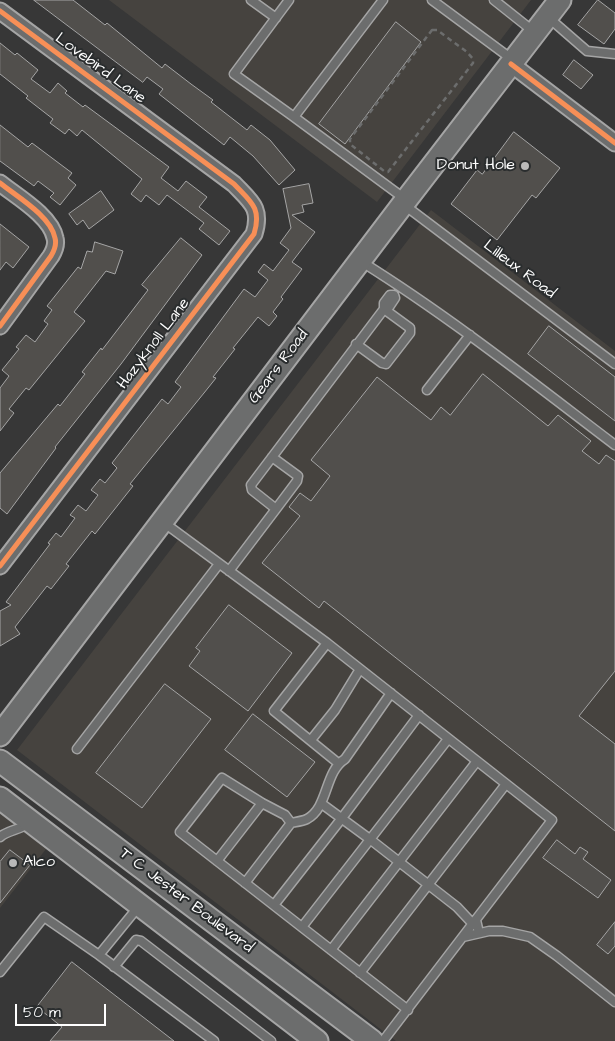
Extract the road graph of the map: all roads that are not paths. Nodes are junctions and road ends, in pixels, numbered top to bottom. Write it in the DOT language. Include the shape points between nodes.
graph roads {
  1 [pos="252,0"];
  2 [pos="290,0"];
  3 [pos="382,0"];
  4 [pos="432,0"];
  5 [pos="494,0"];
  6 [pos="560,0"];
  7 [pos="0,11"];
  8 [pos="276,18"];
  9 [pos="541,25"];
  10 [pos="615,54"];
  11 [pos="512,62"];
  12 [pos="294,117"];
  13 [pos="615,143"];
  14 [pos="184,146"];
  15 [pos="0,183"];
  16 [pos="405,202"];
  17 [pos="360,261"];
  18 [pos="401,287"];
  19 [pos="384,308"];
  20 [pos="0,326"];
  21 [pos="470,335"];
  22 [pos="356,344"];
  23 [pos="615,364"];
  24 [pos="427,390"];
  25 [pos="615,445"];
  26 [pos="272,457"];
  27 [pos="276,509"];
  28 [pos="162,521"];
  29 [pos="219,564"];
  30 [pos="0,566"];
  31 [pos="229,571"];
  32 [pos="328,643"];
  33 [pos="360,669"];
  34 [pos="390,693"];
  35 [pos="419,715"];
  36 [pos="0,735"];
  37 [pos="448,738"];
  38 [pos="311,740"];
  39 [pos="77,748"];
  40 [pos="0,761"];
  41 [pos="477,761"];
  42 [pos="338,763"];
  43 [pos="506,784"];
  44 [pos="0,798"];
  45 [pos="262,803"];
  46 [pos="322,804"];
  47 [pos="342,818"];
  48 [pos="31,822"];
  49 [pos="292,823"];
  50 [pos="0,838"];
  51 [pos="370,840"];
  52 [pos="217,861"];
  53 [pos="400,862"];
  54 [pos="158,880"];
  55 [pos="245,883"];
  56 [pos="429,885"];
  57 [pos="140,904"];
  58 [pos="274,905"];
  59 [pos="476,920"];
  60 [pos="302,927"];
  61 [pos="479,933"];
  62 [pos="463,937"];
  63 [pos="331,950"];
  64 [pos="99,956"];
  65 [pos="114,967"];
  66 [pos="0,972"];
  67 [pos="360,973"];
  68 [pos="615,1002"];
  69 [pos="408,1010"];
  70 [pos="214,1041"];
  71 [pos="272,1041"];
  72 [pos="317,1041"];
  73 [pos="372,1041"];
  74 [pos="383,1041"];
  1 -- 8 [label="lane"];
  2 -- 8 [label="lane"];
  3 -- 12 [label="lane"];
  4 -- 11 [label="lane"];
  5 -- 9 [label="lane"];
  6 -- 9 [label="main road, Gears Road"];
  7 -- 14 [label="street, Lovebird Lane"];
  8 -- 12 [label="lane, Lilleux Road" via="234,74"];
  9 -- 10 [label="lane" via="587,51"];
  9 -- 11 [label="main road, Gears Road"];
  11 -- 13 [label="street"];
  11 -- 16 [label="main road, Gears Road"];
  12 -- 16 [label="lane, Lilleux Road"];
  14 -- 30 [label="street, Hazyknoll Lane" via="234,184 248,199 258,220 254,234"];
  15 -- 20 [label="street" via="46,220 55,237 55,248 36,279"];
  16 -- 17 [label="main road, Gears Road"];
  16 -- 23 [label="lane, Lilleux Road"];
  17 -- 18 [label="lane"];
  17 -- 28 [label="main road, Gears Road"];
  18 -- 19 [label="lane"];
  18 -- 21 [label="lane"];
  19 -- 22 [label="lane"];
  19 -- 22 [label="lane" via="410,328 410,333 386,364"];
  21 -- 24 [label="lane"];
  21 -- 25 [label="lane"];
  22 -- 26 [label="lane"];
  26 -- 27 [label="lane" via="251,485 252,490"];
  26 -- 27 [label="lane" via="298,476"];
  27 -- 31 [label="lane"];
  28 -- 29 [label="lane"];
  28 -- 36 [label="main road, Gears Road"];
  29 -- 31 [label="lane"];
  29 -- 39 [label="lane"];
  31 -- 32 [label="lane"];
  32 -- 33 [label="lane"];
  32 -- 38 [label="lane" via="274,711"];
  33 -- 34 [label="lane"];
  33 -- 38 [label="lane" via="335,710"];
  34 -- 35 [label="lane"];
  34 -- 42 [label="lane" via="345,759"];
  35 -- 37 [label="lane"];
  35 -- 47 [label="lane"];
  37 -- 41 [label="lane"];
  37 -- 51 [label="lane"];
  38 -- 42 [label="lane"];
  40 -- 54 [label="main road, T C Jester Boulevard"];
  41 -- 43 [label="lane"];
  41 -- 53 [label="lane"];
  42 -- 46 [label="lane" via="322,797"];
  43 -- 56 [label="lane"];
  43 -- 59 [label="lane" via="552,820"];
  44 -- 48 [label="main road, T C Jester Boulevard"];
  45 -- 49 [label="lane"];
  45 -- 52 [label="lane"];
  45 -- 52 [label="lane" via="222,778 180,832"];
  46 -- 47 [label="lane"];
  46 -- 49 [label="lane" via="307,819"];
  47 -- 51 [label="lane"];
  47 -- 58 [label="lane"];
  48 -- 50 [label="lane"];
  48 -- 57 [label="main road, T C Jester Boulevard"];
  49 -- 55 [label="lane"];
  51 -- 53 [label="lane"];
  51 -- 60 [label="lane"];
  52 -- 55 [label="lane"];
  53 -- 56 [label="lane"];
  53 -- 63 [label="lane"];
  54 -- 57 [label="main road"];
  54 -- 73 [label="main road, T C Jester Boulevard"];
  55 -- 58 [label="lane"];
  56 -- 59 [label="lane" via="472,923"];
  56 -- 67 [label="lane"];
  57 -- 64 [label="lane"];
  57 -- 72 [label="main road, T C Jester Boulevard"];
  58 -- 60 [label="lane"];
  59 -- 61 [label="lane"];
  59 -- 62 [label="lane"];
  60 -- 63 [label="lane"];
  61 -- 62 [label="lane"];
  61 -- 68 [label="lane" via="503,931 530,937"];
  62 -- 69 [label="lane"];
  63 -- 67 [label="lane"];
  64 -- 65 [label="lane"];
  64 -- 66 [label="lane" via="44,916"];
  65 -- 70 [label="lane"];
  65 -- 71 [label="lane" via="136,940 141,941"];
  67 -- 69 [label="lane"];
  69 -- 74 [label="lane"];
}
